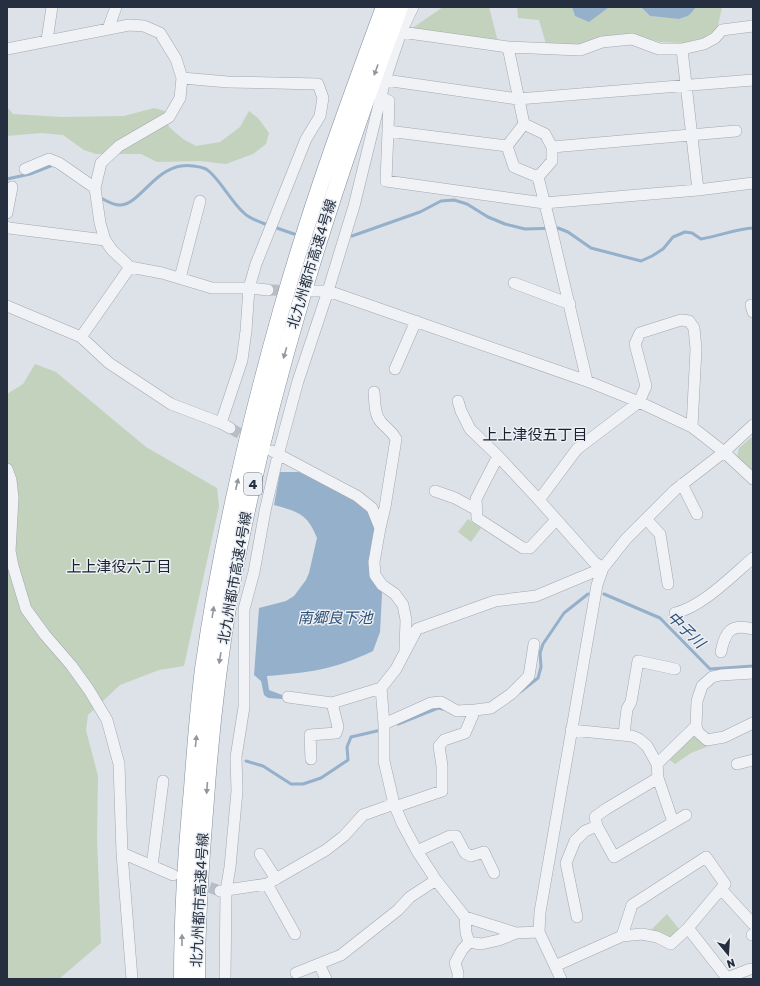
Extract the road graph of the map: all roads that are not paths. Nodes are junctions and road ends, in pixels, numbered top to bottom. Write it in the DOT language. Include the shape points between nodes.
graph roads {
  1 [pos="52,7"];
  2 [pos="116,7"];
  3 [pos="384,7"];
  4 [pos="400,7"];
  5 [pos="413,7"];
  6 [pos="753,26"];
  7 [pos="108,29"];
  8 [pos="401,32"];
  9 [pos="47,40"];
  10 [pos="508,47"];
  11 [pos="7,49"];
  12 [pos="682,49"];
  13 [pos="182,78"];
  14 [pos="385,80"];
  15 [pos="753,80"];
  16 [pos="686,84"];
  17 [pos="381,96"];
  18 [pos="518,99"];
  19 [pos="524,124"];
  20 [pos="388,131"];
  21 [pos="736,131"];
  22 [pos="691,135"];
  23 [pos="507,146"];
  24 [pos="552,147"];
  25 [pos="25,169"];
  26 [pos="538,177"];
  27 [pos="753,183"];
  28 [pos="12,187"];
  29 [pos="95,190"];
  30 [pos="698,190"];
  31 [pos="200,201"];
  32 [pos="544,203"];
  33 [pos="7,213"];
  34 [pos="7,227"];
  35 [pos="105,240"];
  36 [pos="130,267"];
  37 [pos="180,278"];
  38 [pos="514,283"];
  39 [pos="249,288"];
  40 [pos="268,290"];
  41 [pos="314,291"];
  42 [pos="328,291"];
  43 [pos="570,304"];
  44 [pos="7,306"];
  45 [pos="416,321"];
  46 [pos="82,337"];
  47 [pos="395,369"];
  48 [pos="587,381"];
  49 [pos="374,392"];
  50 [pos="458,401"];
  51 [pos="639,402"];
  52 [pos="753,425"];
  53 [pos="692,427"];
  54 [pos="724,452"];
  55 [pos="275,453"];
  56 [pos="498,456"];
  57 [pos="7,469"];
  58 [pos="753,479"];
  59 [pos="682,484"];
  60 [pos="435,491"];
  61 [pos="540,500"];
  62 [pos="477,510"];
  63 [pos="697,514"];
  64 [pos="646,519"];
  65 [pos="556,520"];
  66 [pos="380,528"];
  67 [pos="753,558"];
  68 [pos="602,568"];
  69 [pos="668,584"];
  70 [pos="675,613"];
  71 [pos="753,629"];
  72 [pos="534,644"];
  73 [pos="405,652"];
  74 [pos="721,652"];
  75 [pos="675,669"];
  76 [pos="753,673"];
  77 [pos="380,688"];
  78 [pos="288,697"];
  79 [pos="332,703"];
  80 [pos="475,710"];
  81 [pos="753,723"];
  82 [pos="384,724"];
  83 [pos="696,726"];
  84 [pos="571,730"];
  85 [pos="624,734"];
  86 [pos="311,758"];
  87 [pos="753,760"];
  88 [pos="657,764"];
  89 [pos="737,764"];
  90 [pos="658,778"];
  91 [pos="162,780"];
  92 [pos="395,806"];
  93 [pos="686,815"];
  94 [pos="673,822"];
  95 [pos="597,826"];
  96 [pos="417,851"];
  97 [pos="122,853"];
  98 [pos="260,854"];
  99 [pos="152,866"];
  100 [pos="494,873"];
  101 [pos="173,875"];
  102 [pos="436,880"];
  103 [pos="272,881"];
  104 [pos="721,889"];
  105 [pos="223,891"];
  106 [pos="465,917"];
  107 [pos="577,917"];
  108 [pos="688,928"];
  109 [pos="753,931"];
  110 [pos="539,932"];
  111 [pos="516,933"];
  112 [pos="295,934"];
  113 [pos="622,936"];
  114 [pos="468,942"];
  115 [pos="319,964"];
  116 [pos="555,966"];
  117 [pos="750,969"];
  118 [pos="296,973"];
  119 [pos="132,979"];
  120 [pos="182,979"];
  121 [pos="197,979"];
  122 [pos="225,979"];
  123 [pos="326,979"];
  124 [pos="458,979"];
  125 [pos="561,979"];
  1 -- 9 [label="street"];
  2 -- 7 [label="street"];
  120 -- 3 [label="highway, 北九州都市高速4号線 / 4, one-way" via="185,867 195,745 204,669 229,520 281,309 329,162"];
  4 -- 121 [label="highway, 北九州都市高速4号線 / 4, one-way" via="371,84 314,254 276,388 244,522 231,591 211,740 200,870"];
  5 -- 8 [label="street"];
  6 -- 12 [label="street" via="722,30 715,38 704,44"];
  7 -- 9 [label="street"];
  7 -- 13 [label="street" via="129,25 144,26 160,34 176,59"];
  8 -- 10 [label="street"];
  8 -- 14 [label="street"];
  9 -- 11 [label="street"];
  10 -- 12 [label="street" via="580,50 602,42 632,40 659,49"];
  10 -- 18 [label="street"];
  12 -- 16 [label="street"];
  13 -- 29 [label="street" via="180,98 169,117 119,146 101,163"];
  13 -- 39 [label="street" via="318,84 323,98 320,116 306,139 272,222"];
  14 -- 17 [label="street"];
  14 -- 18 [label="street"];
  15 -- 16 [label="street"];
  16 -- 18 [label="street"];
  16 -- 22 [label="street"];
  17 -- 20 [label="street" via="389,101"];
  17 -- 42 [label="street" via="354,206"];
  18 -- 19 [label="street"];
  19 -- 23 [label="street"];
  19 -- 24 [label="street" via="545,134"];
  20 -- 23 [label="street"];
  20 -- 32 [label="street" via="386,181"];
  21 -- 22 [label="street"];
  22 -- 24 [label="street"];
  22 -- 30 [label="street"];
  23 -- 26 [label="street" via="514,167"];
  24 -- 26 [label="street" via="552,161"];
  25 -- 29 [label="street" via="49,159 59,163"];
  26 -- 32 [label="street"];
  27 -- 30 [label="street"];
  28 -- 33 [label="street"];
  29 -- 35 [label="street"];
  30 -- 32 [label="street"];
  31 -- 37 [label="street"];
  32 -- 43 [label="street"];
  34 -- 35 [label="street"];
  35 -- 36 [label="street"];
  36 -- 37 [label="street"];
  36 -- 46 [label="street"];
  37 -- 39 [label="street" via="212,288"];
  38 -- 43 [label="street"];
  39 -- 40 [label="street"];
  39 -- 46 [label="street" via="242,360 225,426 171,404 110,363"];
  41 -- 42 [label="street"];
  42 -- 45 [label="street"];
  42 -- 55 [label="street"];
  43 -- 48 [label="street"];
  44 -- 46 [label="street"];
  45 -- 47 [label="street"];
  45 -- 48 [label="street"];
  48 -- 51 [label="street"];
  49 -- 66 [label="street" via="380,421 396,438"];
  50 -- 56 [label="street" via="470,429"];
  51 -- 53 [label="street"];
  51 -- 53 [label="street" via="646,386 635,344 640,333 681,320 689,321 694,328 696,349"];
  51 -- 61 [label="street" via="577,449"];
  52 -- 54 [label="street"];
  53 -- 54 [label="street"];
  54 -- 58 [label="street"];
  54 -- 59 [label="street"];
  55 -- 66 [label="street" via="357,496 372,508"];
  55 -- 105 [label="street" via="254,572 244,609 244,708 236,758 237,791 230,868"];
  56 -- 61 [label="street"];
  56 -- 62 [label="street" via="476,499"];
  57 -- 97 [label="street" via="13,498 10,551 26,609 71,665 107,720 119,764"];
  59 -- 63 [label="street"];
  59 -- 64 [label="street"];
  60 -- 62 [label="street"];
  61 -- 65 [label="street"];
  62 -- 65 [label="street" via="477,518 523,548 530,548"];
  64 -- 68 [label="street"];
  64 -- 69 [label="street" via="660,534"];
  65 -- 68 [label="street"];
  66 -- 73 [label="street" via="374,562 375,575 382,585 396,594 403,605 406,620"];
  67 -- 70 [label="street" via="701,600"];
  68 -- 73 [label="street" via="536,596 495,601 417,629"];
  68 -- 84 [label="street"];
  71 -- 74 [label="street" via="742,626 732,629 724,637"];
  72 -- 80 [label="street" via="529,676 511,694 491,708"];
  73 -- 77 [label="street" via="396,669"];
  75 -- 85 [label="street" via="638,661"];
  76 -- 83 [label="street" via="712,677 702,686 697,701"];
  77 -- 79 [label="street"];
  77 -- 82 [label="street"];
  78 -- 79 [label="street"];
  79 -- 86 [label="street" via="338,727 336,733 310,735"];
  80 -- 82 [label="street" via="457,711 441,702 431,703"];
  80 -- 92 [label="street" via="464,733 444,740 439,746 442,791"];
  81 -- 83 [label="street" via="724,737 707,740 698,732"];
  82 -- 92 [label="street" via="384,761"];
  83 -- 88 [label="street"];
  84 -- 85 [label="street"];
  84 -- 110 [label="street" via="541,905"];
  85 -- 88 [label="street" via="639,739 647,746"];
  87 -- 89 [label="street"];
  88 -- 90 [label="street"];
  90 -- 94 [label="street"];
  90 -- 95 [label="street" via="606,809 595,818"];
  91 -- 99 [label="street"];
  92 -- 96 [label="street"];
  92 -- 103 [label="street" via="363,815 344,836 326,850"];
  93 -- 94 [label="street"];
  94 -- 95 [label="street" via="614,857"];
  95 -- 107 [label="street" via="585,831 575,841 566,863"];
  96 -- 100 [label="street" via="450,836 456,836 465,853 471,856 484,852"];
  96 -- 102 [label="street"];
  97 -- 99 [label="street"];
  97 -- 119 [label="street"];
  98 -- 103 [label="street"];
  99 -- 101 [label="street"];
  102 -- 106 [label="street"];
  102 -- 115 [label="street" via="410,897 398,910 341,955"];
  103 -- 105 [label="street"];
  103 -- 112 [label="street"];
  104 -- 108 [label="street"];
  104 -- 109 [label="street"];
  104 -- 113 [label="street" via="725,884 706,857 632,905"];
  105 -- 122 [label="street"];
  106 -- 111 [label="street"];
  106 -- 114 [label="street"];
  108 -- 113 [label="street" via="671,944 657,937 642,934"];
  108 -- 117 [label="street" via="727,978"];
  110 -- 111 [label="street"];
  110 -- 116 [label="street"];
  111 -- 114 [label="street" via="481,944"];
  113 -- 116 [label="street"];
  114 -- 124 [label="street" via="456,963"];
  115 -- 118 [label="street"];
  115 -- 123 [label="street"];
  116 -- 125 [label="street"];
}
